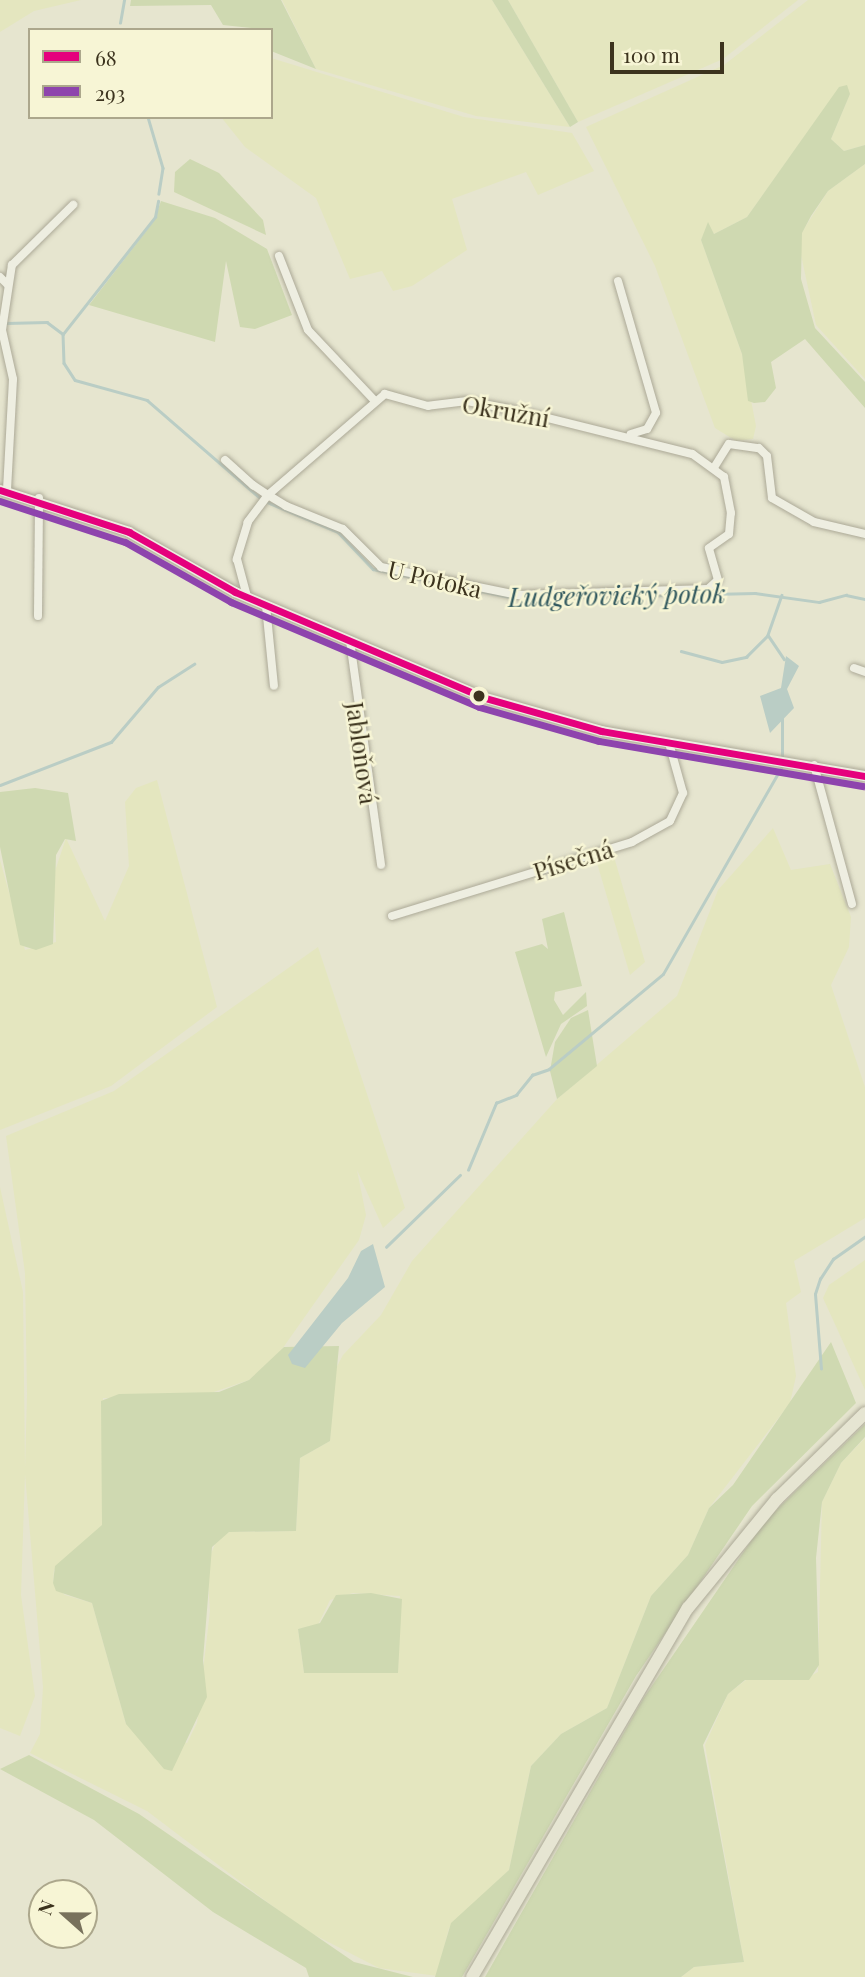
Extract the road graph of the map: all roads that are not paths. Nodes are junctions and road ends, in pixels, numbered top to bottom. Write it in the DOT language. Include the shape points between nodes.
graph roads {
  1 [pos="73,205"];
  2 [pos="279,256"];
  3 [pos="0,277"];
  4 [pos="618,281"];
  5 [pos="8,285"];
  6 [pos="2,316"];
  7 [pos="374,400"];
  8 [pos="631,434"];
  9 [pos="225,460"];
  10 [pos="715,466"];
  11 [pos="4,490"];
  12 [pos="268,495"];
  13 [pos="39,498"];
  14 [pos="865,534"];
  15 [pos="247,597"];
  16 [pos="266,606"];
  17 [pos="38,616"];
  18 [pos="350,641"];
  19 [pos="855,668"];
  20 [pos="865,672"];
  21 [pos="274,686"];
  22 [pos="669,743"];
  23 [pos="814,765"];
  24 [pos="865,776"];
  25 [pos="381,865"];
  26 [pos="852,904"];
  27 [pos="392,916"];
  28 [pos="865,1413"];
  29 [pos="472,1977"];
  1 -- 5 [label="street" via="18,252"];
  2 -- 7 [label="street" via="308,330"];
  3 -- 5 [label="street"];
  4 -- 8 [label="street" via="656,414 647,429"];
  5 -- 6 [label="street"];
  6 -- 11 [label="street" via="13,379"];
  7 -- 8 [label="street, Okružní" via="384,394 428,406 467,401"];
  7 -- 12 [label="street"];
  8 -- 10 [label="street, Okružní"];
  9 -- 12 [label="street, U Potoka"];
  10 -- 12 [label="street, U Potoka" via="723,477 733,526 709,548 718,580 708,589 485,591 381,567 343,529"];
  10 -- 14 [label="street" via="729,444 759,448 767,456 772,499 814,522"];
  11 -- 13 [label="street"];
  12 -- 15 [label="street" via="248,522 237,559"];
  13 -- 15 [label="street" via="129,532"];
  13 -- 17 [label="street"];
  15 -- 16 [label="street"];
  16 -- 18 [label="street"];
  16 -- 21 [label="street"];
  18 -- 22 [label="street" via="529,712"];
  18 -- 25 [label="street, Jabloňová"];
  19 -- 20 [label="street"];
  22 -- 23 [label="street"];
  22 -- 27 [label="street, Písečná" via="682,793 670,821 632,842"];
  23 -- 24 [label="street"];
  23 -- 26 [label="street"];
  28 -- 29 [label="main road" via="777,1499 688,1608"];
}
